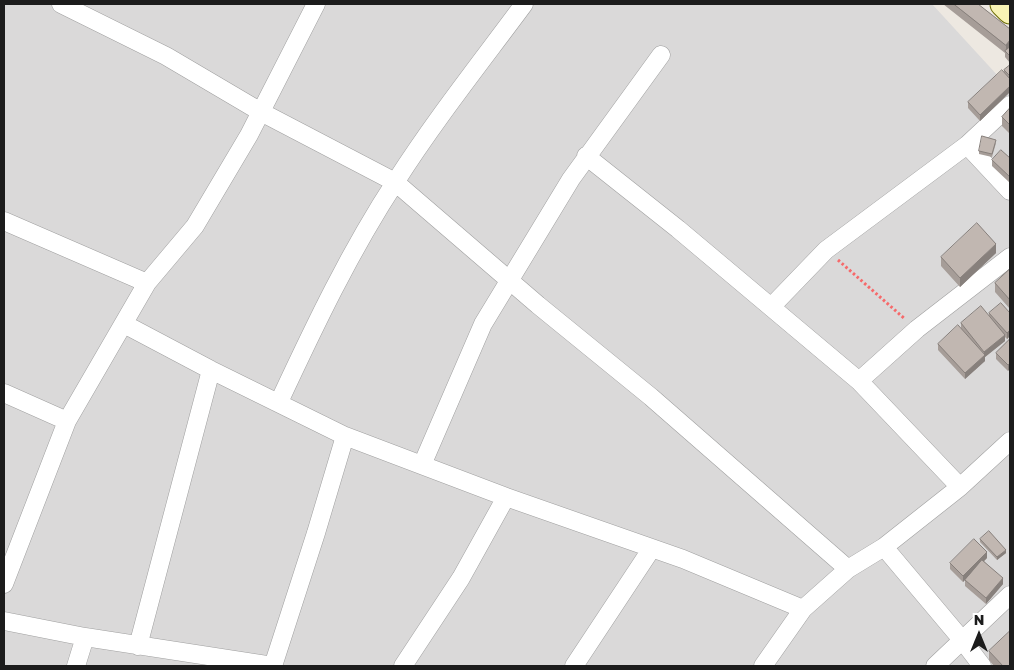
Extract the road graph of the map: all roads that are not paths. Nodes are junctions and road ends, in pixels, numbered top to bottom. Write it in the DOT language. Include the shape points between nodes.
graph roads {
  1 [pos="61,4"];
  2 [pos="316,4"];
  3 [pos="524,4"];
  4 [pos="1003,4"];
  5 [pos="1010,11"];
  6 [pos="661,54"];
  7 [pos="1010,106"];
  8 [pos="261,112"];
  9 [pos="967,145"];
  10 [pos="586,156"];
  11 [pos="395,182"];
  12 [pos="1010,191"];
  13 [pos="4,220"];
  14 [pos="1010,257"];
  15 [pos="509,279"];
  16 [pos="147,283"];
  17 [pos="772,306"];
  18 [pos="124,324"];
  19 [pos="211,370"];
  20 [pos="859,382"];
  21 [pos="4,393"];
  22 [pos="279,402"];
  23 [pos="67,421"];
  24 [pos="345,436"];
  25 [pos="1009,446"];
  26 [pos="422,465"];
  27 [pos="960,487"];
  28 [pos="506,497"];
  29 [pos="884,547"];
  30 [pos="652,548"];
  31 [pos="8,560"];
  32 [pos="848,569"];
  33 [pos="4,584"];
  34 [pos="1010,595"];
  35 [pos="803,609"];
  36 [pos="4,621"];
  37 [pos="85,637"];
  38 [pos="963,641"];
  39 [pos="138,646"];
  40 [pos="76,666"];
  41 [pos="273,666"];
  42 [pos="403,666"];
  43 [pos="574,666"];
  44 [pos="763,666"];
  45 [pos="935,666"];
  46 [pos="982,666"];
  1 -- 8 [label="street" via="166,56"];
  2 -- 8 [label="street"];
  3 -- 11 [label="street"];
  4 -- 5 [label="main road"];
  6 -- 10 [label="street"];
  7 -- 9 [label="street"];
  8 -- 11 [label="street"];
  8 -- 16 [label="street" via="195,226"];
  9 -- 12 [label="street"];
  9 -- 17 [label="street" via="826,250"];
  10 -- 15 [label="street"];
  10 -- 17 [label="street"];
  11 -- 15 [label="street"];
  11 -- 22 [label="street" via="334,287"];
  13 -- 16 [label="street"];
  14 -- 20 [label="street" via="916,329"];
  15 -- 26 [label="street" via="472,347"];
  15 -- 32 [label="street" via="651,397"];
  16 -- 18 [label="street"];
  17 -- 20 [label="street"];
  18 -- 19 [label="street"];
  18 -- 23 [label="street"];
  19 -- 22 [label="street"];
  19 -- 39 [label="street"];
  20 -- 27 [label="street"];
  21 -- 23 [label="street"];
  22 -- 24 [label="street"];
  23 -- 31 [label="street"];
  24 -- 26 [label="street"];
  24 -- 41 [label="street"];
  25 -- 27 [label="street"];
  26 -- 28 [label="street"];
  27 -- 29 [label="street"];
  28 -- 30 [label="street"];
  28 -- 42 [label="street" via="461,578"];
  29 -- 32 [label="street"];
  29 -- 38 [label="street"];
  30 -- 35 [label="street"];
  30 -- 43 [label="street"];
  31 -- 33 [label="street"];
  32 -- 35 [label="street"];
  34 -- 38 [label="street"];
  35 -- 44 [label="street"];
  36 -- 37 [label="street"];
  37 -- 39 [label="street"];
  37 -- 40 [label="street"];
  38 -- 45 [label="street"];
  38 -- 46 [label="street"];
  39 -- 41 [label="street"];
}
